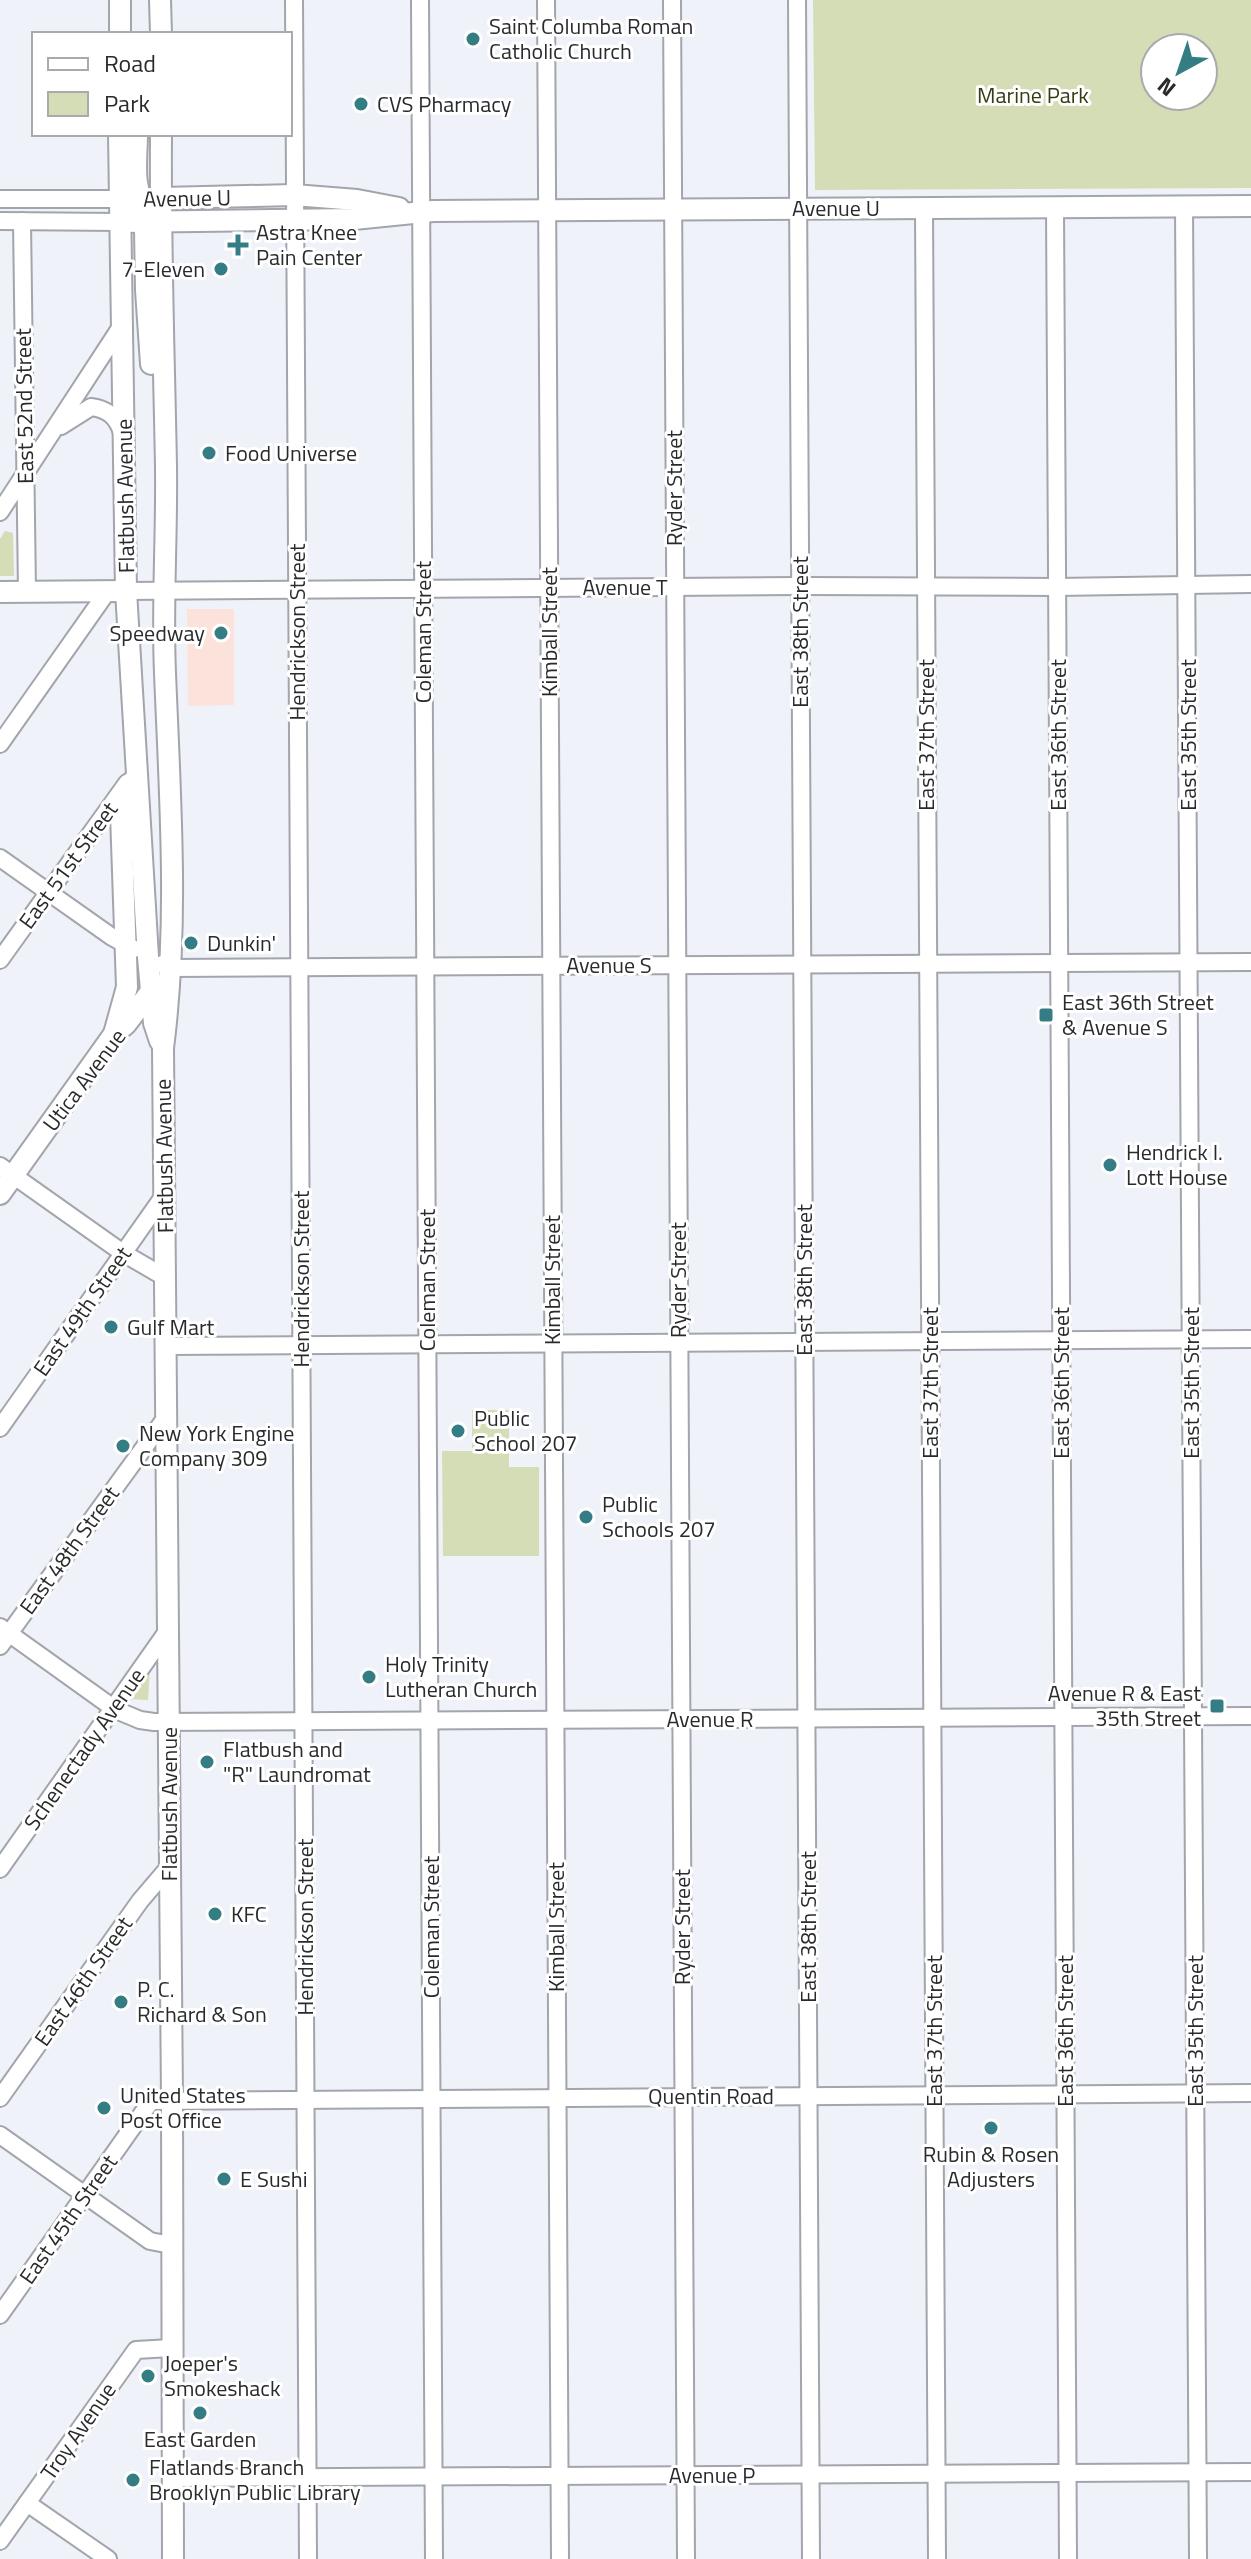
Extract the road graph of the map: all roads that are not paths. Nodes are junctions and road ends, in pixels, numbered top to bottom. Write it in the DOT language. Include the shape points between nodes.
graph roads {
  1 [pos="120,0"];
  2 [pos="160,0"];
  3 [pos="294,0"];
  4 [pos="420,0"];
  5 [pos="546,0"];
  6 [pos="672,0"];
  7 [pos="797,0"];
  8 [pos="121,31"];
  9 [pos="161,32"];
  10 [pos="120,136"];
  11 [pos="137,136"];
  12 [pos="160,136"];
  13 [pos="294,195"];
  14 [pos="0,199"];
  15 [pos="140,199"];
  16 [pos="1184,206"];
  17 [pos="1251,206"];
  18 [pos="1055,207"];
  19 [pos="924,208"];
  20 [pos="799,209"];
  21 [pos="672,210"];
  22 [pos="421,211"];
  23 [pos="547,211"];
  24 [pos="294,220"];
  25 [pos="0,221"];
  26 [pos="22,221"];
  27 [pos="140,221"];
  28 [pos="122,325"];
  29 [pos="53,432"];
  30 [pos="125,444"];
  31 [pos="25,474"];
  32 [pos="0,512"];
  33 [pos="1187,584"];
  34 [pos="1251,584"];
  35 [pos="800,586"];
  36 [pos="925,586"];
  37 [pos="674,587"];
  38 [pos="1057,587"];
  39 [pos="422,588"];
  40 [pos="548,588"];
  41 [pos="297,589"];
  42 [pos="0,592"];
  43 [pos="27,592"];
  44 [pos="117,592"];
  45 [pos="164,592"];
  46 [pos="0,744"];
  47 [pos="136,771"];
  48 [pos="0,858"];
  49 [pos="48,892"];
  50 [pos="126,945"];
  51 [pos="148,957"];
  52 [pos="0,960"];
  53 [pos="1059,961"];
  54 [pos="1189,961"];
  55 [pos="1251,962"];
  56 [pos="927,963"];
  57 [pos="802,964"];
  58 [pos="550,965"];
  59 [pos="676,965"];
  60 [pos="425,966"];
  61 [pos="299,967"];
  62 [pos="170,968"];
  63 [pos="150,992"];
  64 [pos="114,1034"];
  65 [pos="163,1048"];
  66 [pos="7,1171"];
  67 [pos="0,1194"];
  68 [pos="165,1194"];
  69 [pos="123,1253"];
  70 [pos="166,1278"];
  71 [pos="1191,1339"];
  72 [pos="1251,1339"];
  73 [pos="930,1340"];
  74 [pos="1061,1340"];
  75 [pos="804,1341"];
  76 [pos="679,1342"];
  77 [pos="427,1343"];
  78 [pos="553,1343"];
  79 [pos="301,1344"];
  80 [pos="166,1346"];
  81 [pos="167,1416"];
  82 [pos="0,1428"];
  83 [pos="168,1630"];
  84 [pos="3,1635"];
  85 [pos="113,1708"];
  86 [pos="1194,1716"];
  87 [pos="1251,1716"];
  88 [pos="1063,1718"];
  89 [pos="681,1719"];
  90 [pos="807,1719"];
  91 [pos="932,1719"];
  92 [pos="429,1720"];
  93 [pos="555,1720"];
  94 [pos="168,1721"];
  95 [pos="304,1721"];
  96 [pos="169,1867"];
  97 [pos="0,1869"];
  98 [pos="1251,2093"];
  99 [pos="1065,2094"];
  100 [pos="1196,2094"];
  101 [pos="934,2095"];
  102 [pos="809,2096"];
  103 [pos="557,2097"];
  104 [pos="683,2097"];
  105 [pos="0,2098"];
  106 [pos="306,2098"];
  107 [pos="432,2098"];
  108 [pos="172,2100"];
  109 [pos="0,2135"];
  110 [pos="85,2195"];
  111 [pos="171,2245"];
  112 [pos="0,2315"];
  113 [pos="171,2348"];
  114 [pos="1198,2472"];
  115 [pos="1251,2472"];
  116 [pos="1068,2473"];
  117 [pos="936,2474"];
  118 [pos="685,2475"];
  119 [pos="811,2475"];
  120 [pos="434,2476"];
  121 [pos="559,2476"];
  122 [pos="308,2477"];
  123 [pos="172,2478"];
  124 [pos="27,2503"];
  125 [pos="0,2541"];
  126 [pos="108,2559"];
  127 [pos="173,2559"];
  128 [pos="308,2559"];
  129 [pos="434,2559"];
  130 [pos="560,2559"];
  131 [pos="686,2559"];
  132 [pos="811,2559"];
  133 [pos="937,2559"];
  134 [pos="1068,2559"];
  135 [pos="1198,2559"];
  1 -- 8 [label="main road"];
  2 -- 9 [label="main road"];
  3 -- 13 [label="street, Hendrickson Street"];
  4 -- 22 [label="street, Coleman Street"];
  5 -- 23 [label="street, Kimball Street"];
  6 -- 21 [label="street, Ryder Street"];
  7 -- 20 [label="street, East 38th Street"];
  10 -- 15 [label="main road, Flatbush Avenue"];
  11 -- 15 [label="main road"];
  12 -- 15 [label="main road, Flatbush Avenue"];
  13 -- 15 [label="main road, Avenue U"];
  13 -- 22 [label="main road, Avenue U"];
  13 -- 24 [label="street, Hendrickson Street"];
  14 -- 15 [label="street, Avenue U"];
  15 -- 27 [label="main road, Flatbush Avenue"];
  15 -- 27 [label="main road, Flatbush Avenue"];
  16 -- 17 [label="main road, Avenue U"];
  16 -- 18 [label="main road, Avenue U"];
  16 -- 33 [label="street, East 35th Street"];
  18 -- 19 [label="main road, Avenue U"];
  18 -- 38 [label="street, East 36th Street"];
  19 -- 20 [label="main road, Avenue U"];
  19 -- 36 [label="street, East 37th Street"];
  20 -- 21 [label="main road, Avenue U"];
  20 -- 35 [label="street, East 38th Street"];
  21 -- 23 [label="main road, Avenue U"];
  21 -- 37 [label="street, Ryder Street"];
  22 -- 23 [label="main road, Avenue U"];
  22 -- 24 [label="main road, Avenue U"];
  22 -- 39 [label="street, Coleman Street"];
  23 -- 40 [label="street, Kimball Street"];
  24 -- 27 [label="main road, Avenue U"];
  24 -- 41 [label="street, Hendrickson Street"];
  25 -- 26 [label="street, Avenue U"];
  26 -- 27 [label="street, Avenue U"];
  26 -- 31 [label="street, East 52nd Street"];
  27 -- 28 [label="main road, Flatbush Avenue"];
  27 -- 45 [label="main road, Flatbush Avenue" via="164,413"];
  28 -- 29 [label="street"];
  28 -- 30 [label="main road, Flatbush Avenue"];
  29 -- 30 [label="street" via="91,407 103,409 118,422"];
  29 -- 31 [label="street"];
  30 -- 44 [label="main road, Flatbush Avenue"];
  31 -- 32 [label="street"];
  31 -- 43 [label="street, East 52nd Street"];
  33 -- 34 [label="street, Avenue T"];
  33 -- 38 [label="street, Avenue T"];
  33 -- 54 [label="street, East 35th Street"];
  35 -- 36 [label="street, Avenue T"];
  35 -- 37 [label="street, Avenue T"];
  35 -- 57 [label="street, East 38th Street"];
  36 -- 38 [label="street, Avenue T"];
  36 -- 56 [label="street, East 37th Street"];
  37 -- 40 [label="street, Avenue T"];
  37 -- 59 [label="street, Ryder Street"];
  38 -- 53 [label="street, East 36th Street"];
  39 -- 40 [label="street, Avenue T"];
  39 -- 41 [label="street, Avenue T"];
  39 -- 60 [label="street, Coleman Street"];
  40 -- 58 [label="street, Kimball Street"];
  41 -- 45 [label="street, Avenue T"];
  41 -- 61 [label="street, Hendrickson Street"];
  42 -- 43 [label="main road, Avenue T"];
  43 -- 44 [label="main road, Avenue T"];
  44 -- 45 [label="street, Avenue T"];
  44 -- 46 [label="street"];
  44 -- 47 [label="main road, Flatbush Avenue"];
  45 -- 62 [label="main road, Flatbush Avenue"];
  47 -- 49 [label="street, East 51st Street"];
  47 -- 50 [label="main road" via="121,814"];
  47 -- 51 [label="main road, Flatbush Avenue"];
  48 -- 49 [label="street, Avenue S"];
  49 -- 50 [label="street, Avenue S"];
  49 -- 52 [label="street, East 51st Street"];
  50 -- 51 [label="street, Avenue S"];
  50 -- 64 [label="main road" via="127,987"];
  51 -- 62 [label="street, Avenue S"];
  51 -- 63 [label="main road, Flatbush Avenue"];
  53 -- 54 [label="street, Avenue S"];
  53 -- 56 [label="street, Avenue S"];
  53 -- 74 [label="street, East 36th Street"];
  54 -- 55 [label="street, Avenue S"];
  54 -- 71 [label="street, East 35th Street"];
  56 -- 57 [label="street, Avenue S"];
  56 -- 73 [label="street, East 37th Street"];
  57 -- 59 [label="street, Avenue S"];
  57 -- 75 [label="street, East 38th Street"];
  58 -- 59 [label="street, Avenue S"];
  58 -- 60 [label="street, Avenue S"];
  58 -- 78 [label="street, Kimball Street"];
  59 -- 76 [label="street, Ryder Street"];
  60 -- 61 [label="street, Avenue S"];
  60 -- 77 [label="street, Coleman Street"];
  61 -- 62 [label="street, Avenue S"];
  61 -- 79 [label="street, Hendrickson Street"];
  62 -- 63 [label="main road, Utica Avenue"];
  62 -- 65 [label="main road, Flatbush Avenue"];
  63 -- 64 [label="main road, Utica Avenue"];
  63 -- 65 [label="main road, Flatbush Avenue"];
  64 -- 66 [label="main road, Utica Avenue"];
  65 -- 68 [label="main road, Flatbush Avenue"];
  66 -- 67 [label="main road, Utica Avenue"];
  66 -- 69 [label="street"];
  68 -- 69 [label="street, East 49th Street"];
  68 -- 70 [label="main road, Flatbush Avenue"];
  69 -- 70 [label="street"];
  69 -- 82 [label="street, East 49th Street"];
  70 -- 80 [label="main road, Flatbush Avenue"];
  71 -- 72 [label="street"];
  71 -- 74 [label="street"];
  71 -- 86 [label="street, East 35th Street"];
  73 -- 74 [label="street"];
  73 -- 75 [label="street"];
  73 -- 91 [label="street, East 37th Street"];
  74 -- 88 [label="street, East 36th Street"];
  75 -- 76 [label="street"];
  75 -- 90 [label="street, East 38th Street"];
  76 -- 78 [label="street"];
  76 -- 89 [label="street, Ryder Street"];
  77 -- 78 [label="street"];
  77 -- 79 [label="street"];
  77 -- 92 [label="street, Coleman Street"];
  78 -- 93 [label="street, Kimball Street"];
  79 -- 80 [label="street"];
  79 -- 95 [label="street, Hendrickson Street"];
  80 -- 81 [label="main road, Flatbush Avenue"];
  81 -- 83 [label="main road, Flatbush Avenue"];
  81 -- 84 [label="street, East 48th Street"];
  83 -- 85 [label="street, Schenectady Avenue"];
  83 -- 94 [label="main road, Flatbush Avenue"];
  84 -- 85 [label="street, Avenue R"];
  85 -- 94 [label="street, Avenue R" via="140,1720"];
  85 -- 97 [label="street, Schenectady Avenue"];
  86 -- 87 [label="street, Avenue R"];
  86 -- 88 [label="street, Avenue R"];
  86 -- 100 [label="street, East 35th Street"];
  88 -- 91 [label="street, Avenue R"];
  88 -- 99 [label="street, East 36th Street"];
  89 -- 90 [label="street, Avenue R"];
  89 -- 93 [label="street, Avenue R"];
  89 -- 104 [label="street, Ryder Street"];
  90 -- 91 [label="street, Avenue R"];
  90 -- 102 [label="street, East 38th Street"];
  91 -- 101 [label="street, East 37th Street"];
  92 -- 93 [label="street, Avenue R"];
  92 -- 95 [label="street, Avenue R"];
  92 -- 107 [label="street, Coleman Street"];
  93 -- 103 [label="street, Kimball Street"];
  94 -- 95 [label="street, Avenue R"];
  94 -- 96 [label="main road, Flatbush Avenue"];
  95 -- 106 [label="street, Hendrickson Street"];
  96 -- 105 [label="street, East 46th Street"];
  96 -- 108 [label="main road, Flatbush Avenue"];
  98 -- 100 [label="street, Quentin Road"];
  99 -- 100 [label="street, Quentin Road"];
  99 -- 101 [label="street, Quentin Road"];
  99 -- 116 [label="street, East 36th Street"];
  100 -- 114 [label="street, East 35th Street"];
  101 -- 102 [label="street, Quentin Road"];
  101 -- 117 [label="street, East 37th Street"];
  102 -- 104 [label="street, Quentin Road"];
  102 -- 119 [label="street, East 38th Street"];
  103 -- 104 [label="street, Quentin Road"];
  103 -- 107 [label="street, Quentin Road"];
  103 -- 121 [label="street, Kimball Street"];
  104 -- 118 [label="street, Ryder Street"];
  106 -- 107 [label="street, Quentin Road"];
  106 -- 108 [label="street, Quentin Road"];
  106 -- 122 [label="street, Hendrickson Street"];
  107 -- 120 [label="street, Coleman Street"];
  108 -- 110 [label="street, East 45th Street" via="151,2101"];
  108 -- 111 [label="main road, Flatbush Avenue"];
  109 -- 110 [label="street"];
  110 -- 111 [label="street" via="150,2241"];
  110 -- 112 [label="street, East 45th Street"];
  111 -- 113 [label="main road, Flatbush Avenue"];
  113 -- 123 [label="main road, Flatbush Avenue"];
  113 -- 124 [label="street, Troy Avenue" via="136,2350"];
  114 -- 115 [label="street, Avenue P"];
  114 -- 116 [label="street, Avenue P"];
  114 -- 135 [label="street, East 35th Street"];
  116 -- 117 [label="street, Avenue P"];
  116 -- 134 [label="street, East 36th Street"];
  117 -- 119 [label="street, Avenue P"];
  117 -- 133 [label="street, East 37th Street"];
  118 -- 119 [label="street, Avenue P"];
  118 -- 121 [label="street, Avenue P"];
  118 -- 131 [label="street, Ryder Street"];
  119 -- 132 [label="street, East 38th Street"];
  120 -- 121 [label="street, Avenue P"];
  120 -- 122 [label="street, Avenue P"];
  120 -- 129 [label="street, Coleman Street"];
  121 -- 130 [label="street, Kimball Street"];
  122 -- 123 [label="street, Avenue P"];
  122 -- 128 [label="street, Hendrickson Street"];
  123 -- 127 [label="main road, Flatbush Avenue"];
  124 -- 125 [label="street, Troy Avenue"];
  124 -- 126 [label="street"];
}
